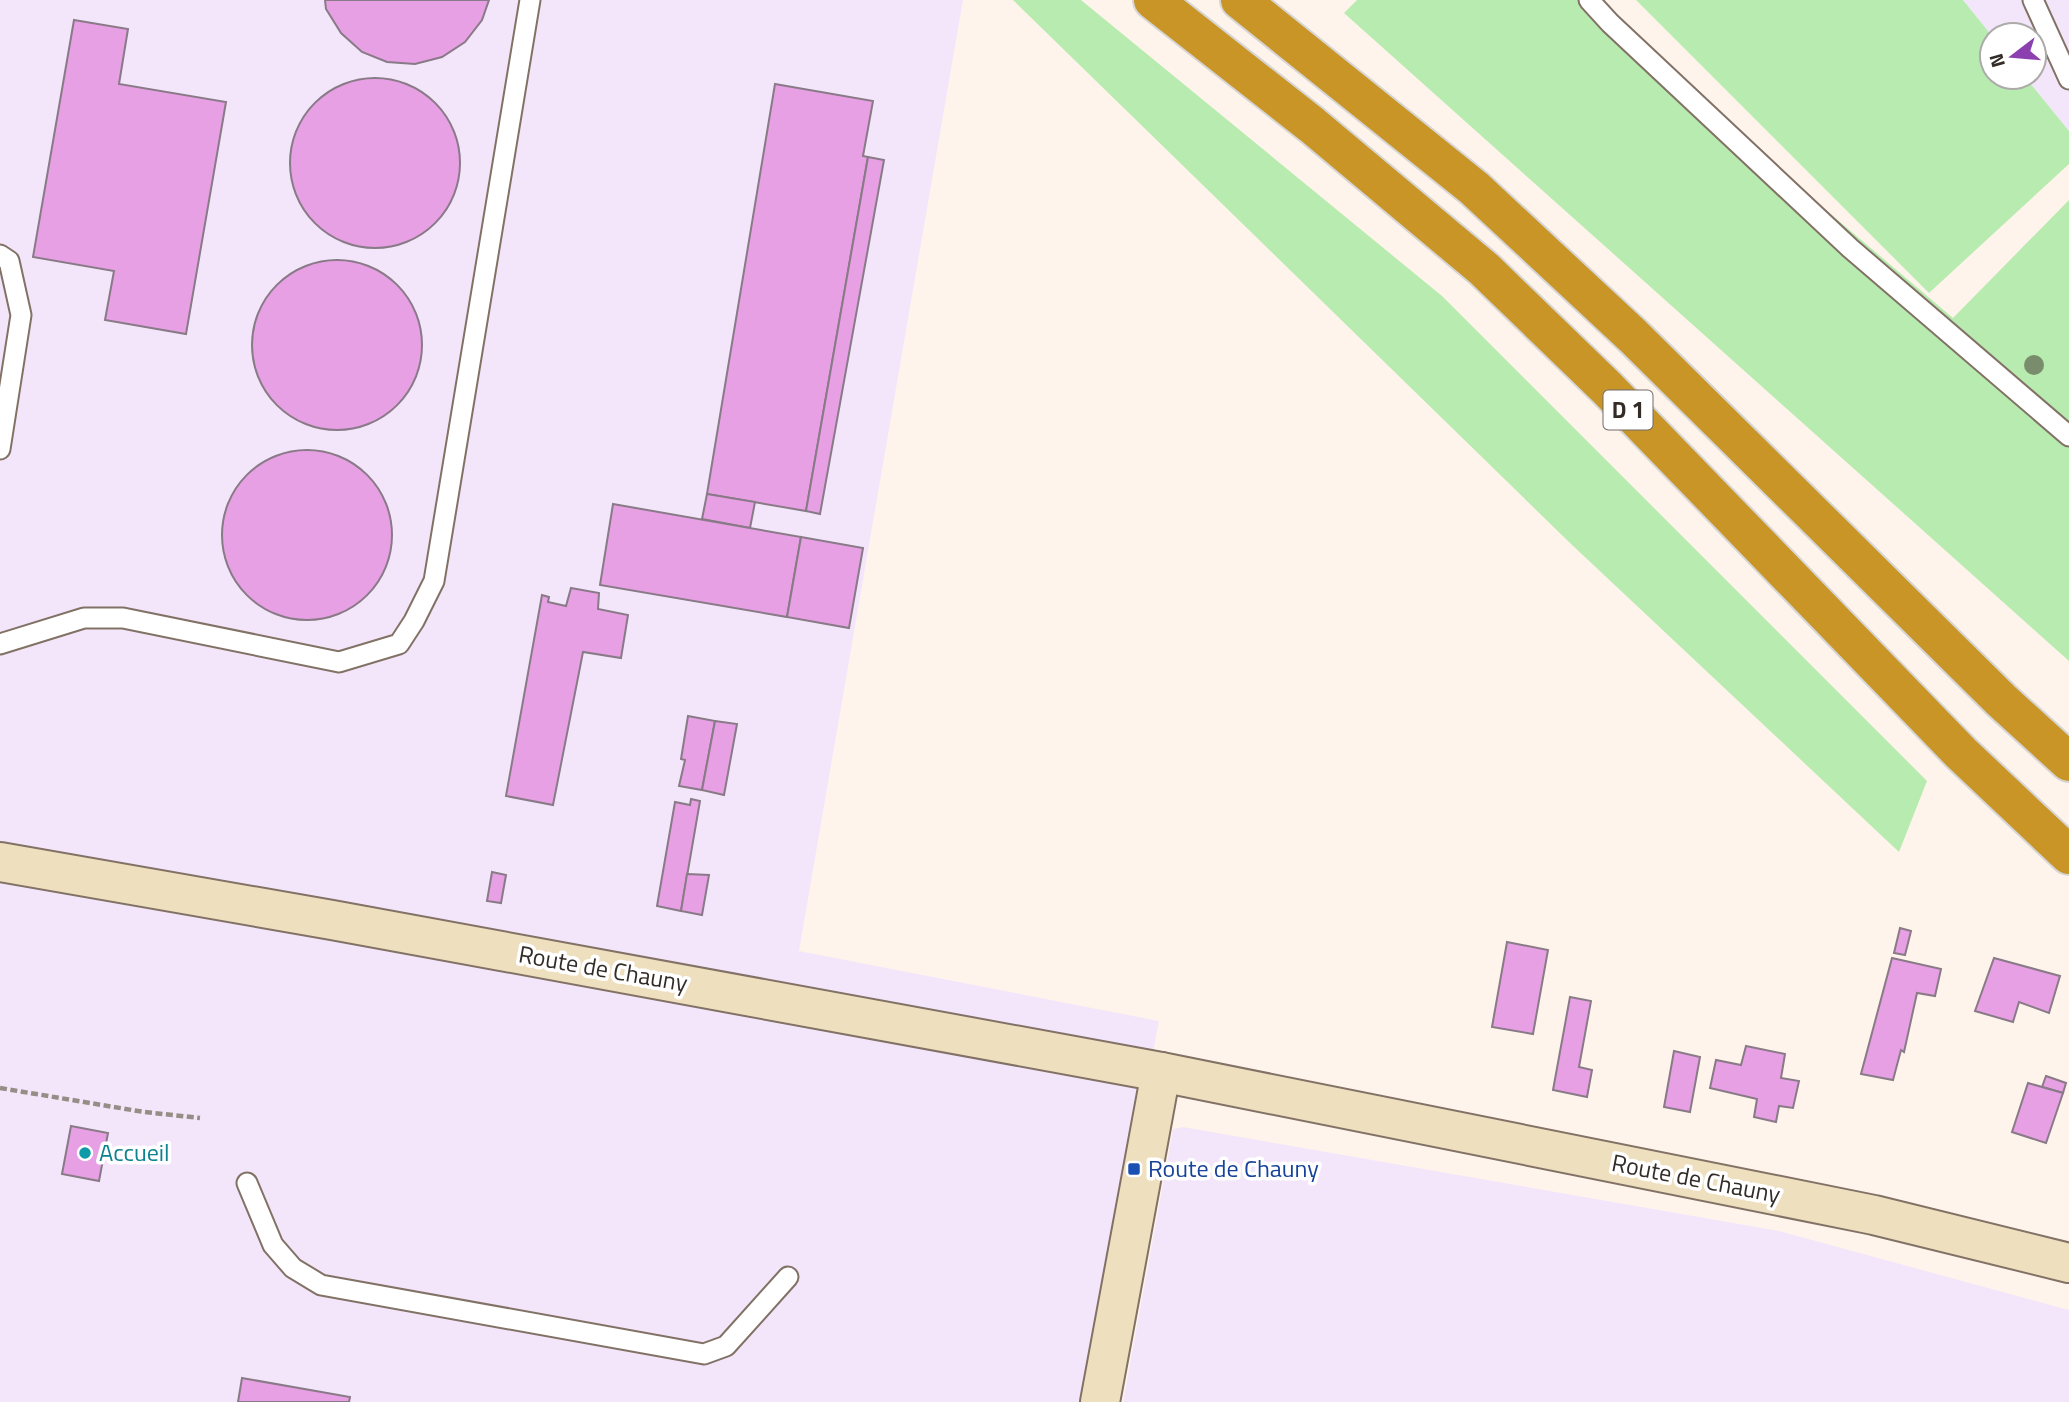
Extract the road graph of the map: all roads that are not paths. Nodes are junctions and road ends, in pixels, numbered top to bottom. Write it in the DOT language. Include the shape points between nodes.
graph roads {
  1 [pos="530,0"];
  2 [pos="1153,0"];
  3 [pos="1240,0"];
  4 [pos="1589,0"];
  5 [pos="2033,0"];
  6 [pos="2069,79"];
  7 [pos="0,255"];
  8 [pos="2069,436"];
  9 [pos="0,449"];
  10 [pos="0,644"];
  11 [pos="2069,762"];
  12 [pos="2069,855"];
  13 [pos="0,862"];
  14 [pos="1161,1072"];
  15 [pos="247,1183"];
  16 [pos="2069,1263"];
  17 [pos="788,1277"];
  18 [pos="1100,1402"];
  1 -- 10 [label="lane" via="434,581 399,644 339,662 123,618 84,618"];
  2 -- 12 [label="highway, D 1" via="1484,269 1607,388 1961,754"];
  3 -- 11 [label="highway, D 1" via="1474,188"];
  4 -- 8 [label="lane" via="1850,248"];
  5 -- 6 [label="lane"];
  7 -- 9 [label="lane" via="9,261 21,315"];
  13 -- 14 [label="street, Route de Chauny"];
  14 -- 16 [label="street, Route de Chauny" via="1874,1215"];
  14 -- 18 [label="street"];
  15 -- 17 [label="lane" via="273,1245 293,1268 321,1285 704,1354 726,1346"];
}
